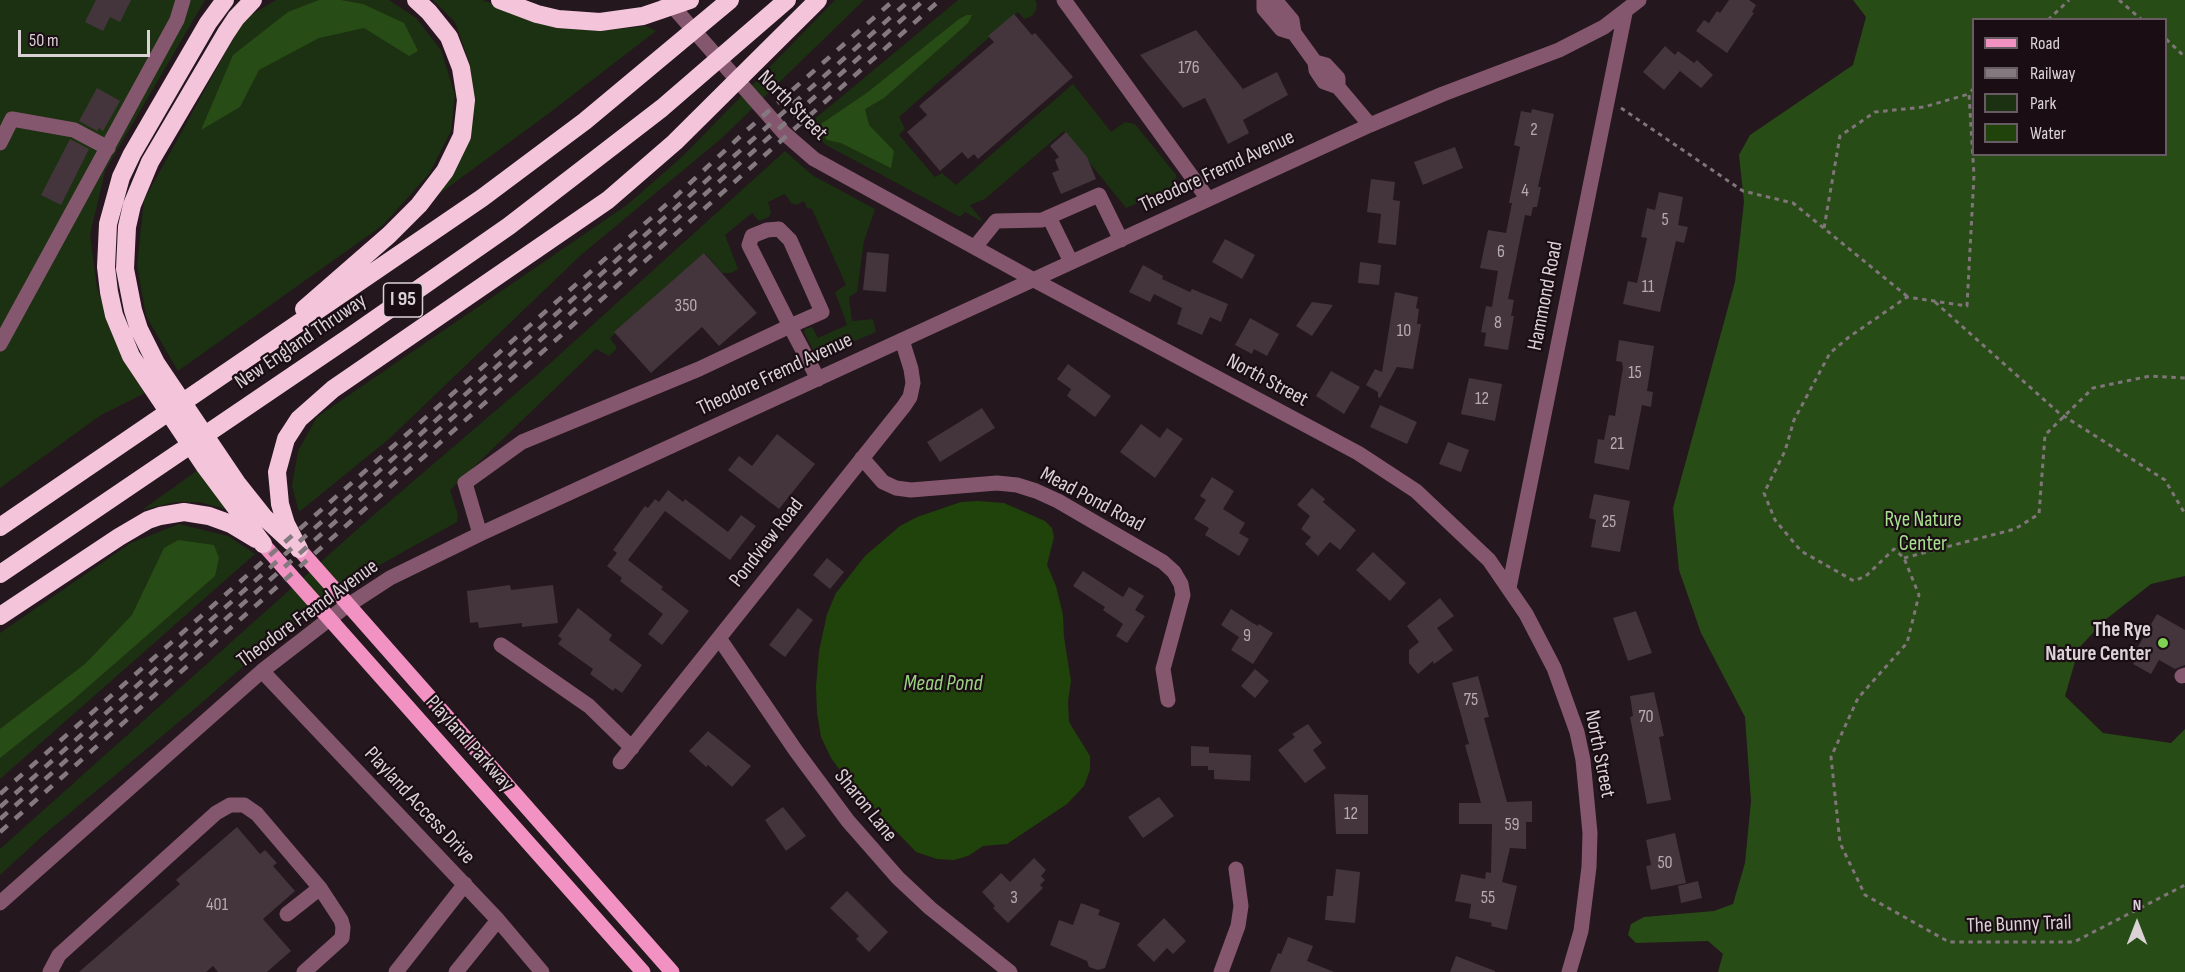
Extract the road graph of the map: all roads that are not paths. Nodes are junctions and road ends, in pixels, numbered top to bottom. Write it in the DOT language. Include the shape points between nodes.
graph roads {
  1 [pos="183,0"];
  2 [pos="225,0"];
  3 [pos="253,0"];
  4 [pos="416,0"];
  5 [pos="500,0"];
  6 [pos="667,0"];
  7 [pos="690,0"];
  8 [pos="730,0"];
  9 [pos="787,0"];
  10 [pos="818,0"];
  11 [pos="1064,0"];
  12 [pos="1264,0"];
  13 [pos="1275,0"];
  14 [pos="1639,0"];
  15 [pos="1624,13"];
  16 [pos="1294,33"];
  17 [pos="1370,125"];
  18 [pos="0,143"];
  19 [pos="108,148"];
  20 [pos="1208,199"];
  21 [pos="1049,217"];
  22 [pos="1121,240"];
  23 [pos="975,248"];
  24 [pos="1071,262"];
  25 [pos="1034,280"];
  26 [pos="789,326"];
  27 [pos="902,340"];
  28 [pos="0,344"];
  29 [pos="244,362"];
  30 [pos="818,379"];
  31 [pos="158,383"];
  32 [pos="862,458"];
  33 [pos="211,460"];
  34 [pos="0,527"];
  35 [pos="282,527"];
  36 [pos="480,534"];
  37 [pos="263,544"];
  38 [pos="298,549"];
  39 [pos="0,574"];
  40 [pos="1509,588"];
  41 [pos="0,616"];
  42 [pos="719,638"];
  43 [pos="501,645"];
  44 [pos="262,671"];
  45 [pos="1168,700"];
  46 [pos="632,748"];
  47 [pos="620,762"];
  48 [pos="1236,869"];
  49 [pos="465,884"];
  50 [pos="320,888"];
  51 [pos="0,903"];
  52 [pos="287,914"];
  53 [pos="498,920"];
  54 [pos="50,972"];
  55 [pos="304,972"];
  56 [pos="396,972"];
  57 [pos="456,972"];
  58 [pos="542,972"];
  59 [pos="643,972"];
  60 [pos="672,972"];
  61 [pos="1010,972"];
  62 [pos="1221,972"];
  63 [pos="1569,972"];
  1 -- 19 [label="street" via="177,20"];
  2 -- 31 [label="highway" via="132,154 108,224 106,267 114,315 131,356"];
  3 -- 31 [label="highway" via="211,56 150,162 132,205 125,248 128,290"];
  4 -- 29 [label="highway" via="444,31 461,68 465,118 455,153 433,188 404,221"];
  5 -- 7 [label="highway" via="558,19 600,22 643,16"];
  6 -- 23 [label="street, North Street" via="784,133 806,152"];
  8 -- 29 [label="highway, New England Thruway / I 95" via="534,160"];
  9 -- 39 [label="highway, New England Thruway / I 95" via="662,108 509,226"];
  10 -- 35 [label="highway" via="675,142 616,194 309,408 291,429 279,461 277,484"];
  11 -- 20 [label="street"];
  12 -- 16 [label="street" via="1264,9 1281,29"];
  13 -- 16 [label="street" via="1292,20"];
  14 -- 15 [label="street, Theodore Fremd Avenue"];
  15 -- 17 [label="street, Theodore Fremd Avenue" via="1559,50"];
  15 -- 40 [label="street, Hammond Road"];
  16 -- 17 [label="street" via="1316,62 1326,65 1338,78 1338,87"];
  17 -- 20 [label="street, Theodore Fremd Avenue"];
  18 -- 19 [label="street" via="12,119 74,130"];
  19 -- 28 [label="street"];
  20 -- 22 [label="street, Theodore Fremd Avenue"];
  21 -- 22 [label="street" via="1099,195"];
  21 -- 23 [label="street" via="996,221"];
  21 -- 24 [label="street"];
  22 -- 24 [label="street, Theodore Fremd Avenue"];
  23 -- 25 [label="street, North Street"];
  24 -- 25 [label="street, Theodore Fremd Avenue"];
  25 -- 27 [label="street, Theodore Fremd Avenue"];
  25 -- 40 [label="street, North Street" via="1388,471 1465,536"];
  26 -- 26 [label="street" via="748,245 752,236 767,230 779,229 790,240 822,312"];
  26 -- 30 [label="street"];
  26 -- 36 [label="street" via="699,369 522,442 465,483"];
  27 -- 30 [label="street, Theodore Fremd Avenue"];
  27 -- 32 [label="street, Pondview Road" via="911,369 910,397"];
  29 -- 34 [label="highway, New England Thruway / I 95"];
  30 -- 36 [label="street, Theodore Fremd Avenue"];
  31 -- 33 [label="highway"];
  32 -- 42 [label="street, Pondview Road"];
  32 -- 45 [label="street, Mead Pond Road" via="883,482 897,488 997,483 1036,491 1163,562 1174,572 1183,595 1164,658"];
  33 -- 35 [label="highway" via="251,502"];
  33 -- 37 [label="highway"];
  35 -- 38 [label="highway"];
  36 -- 44 [label="street, Theodore Fremd Avenue" via="390,578"];
  37 -- 41 [label="highway" via="231,524 209,516 184,512 160,516 118,537"];
  37 -- 59 [label="main road, Playland Parkway"];
  38 -- 60 [label="main road, Playland Parkway"];
  40 -- 63 [label="street, North Street" via="1554,668 1583,760 1589,867 1581,931"];
  42 -- 46 [label="street, Pondview Road"];
  42 -- 61 [label="street, Sharon Lane" via="848,821 930,908"];
  43 -- 46 [label="street" via="589,706"];
  44 -- 49 [label="street, Playland Access Drive"];
  44 -- 51 [label="street, Theodore Fremd Avenue"];
  46 -- 47 [label="street, Pondview Road"];
  48 -- 62 [label="street" via="1241,906"];
  49 -- 53 [label="street, Playland Access Drive"];
  49 -- 56 [label="street"];
  50 -- 52 [label="street"];
  50 -- 54 [label="street" via="257,814 244,805 230,805 216,813 59,955"];
  50 -- 55 [label="street" via="341,920 342,938"];
  53 -- 57 [label="street"];
  53 -- 58 [label="street, Playland Access Drive"];
}
